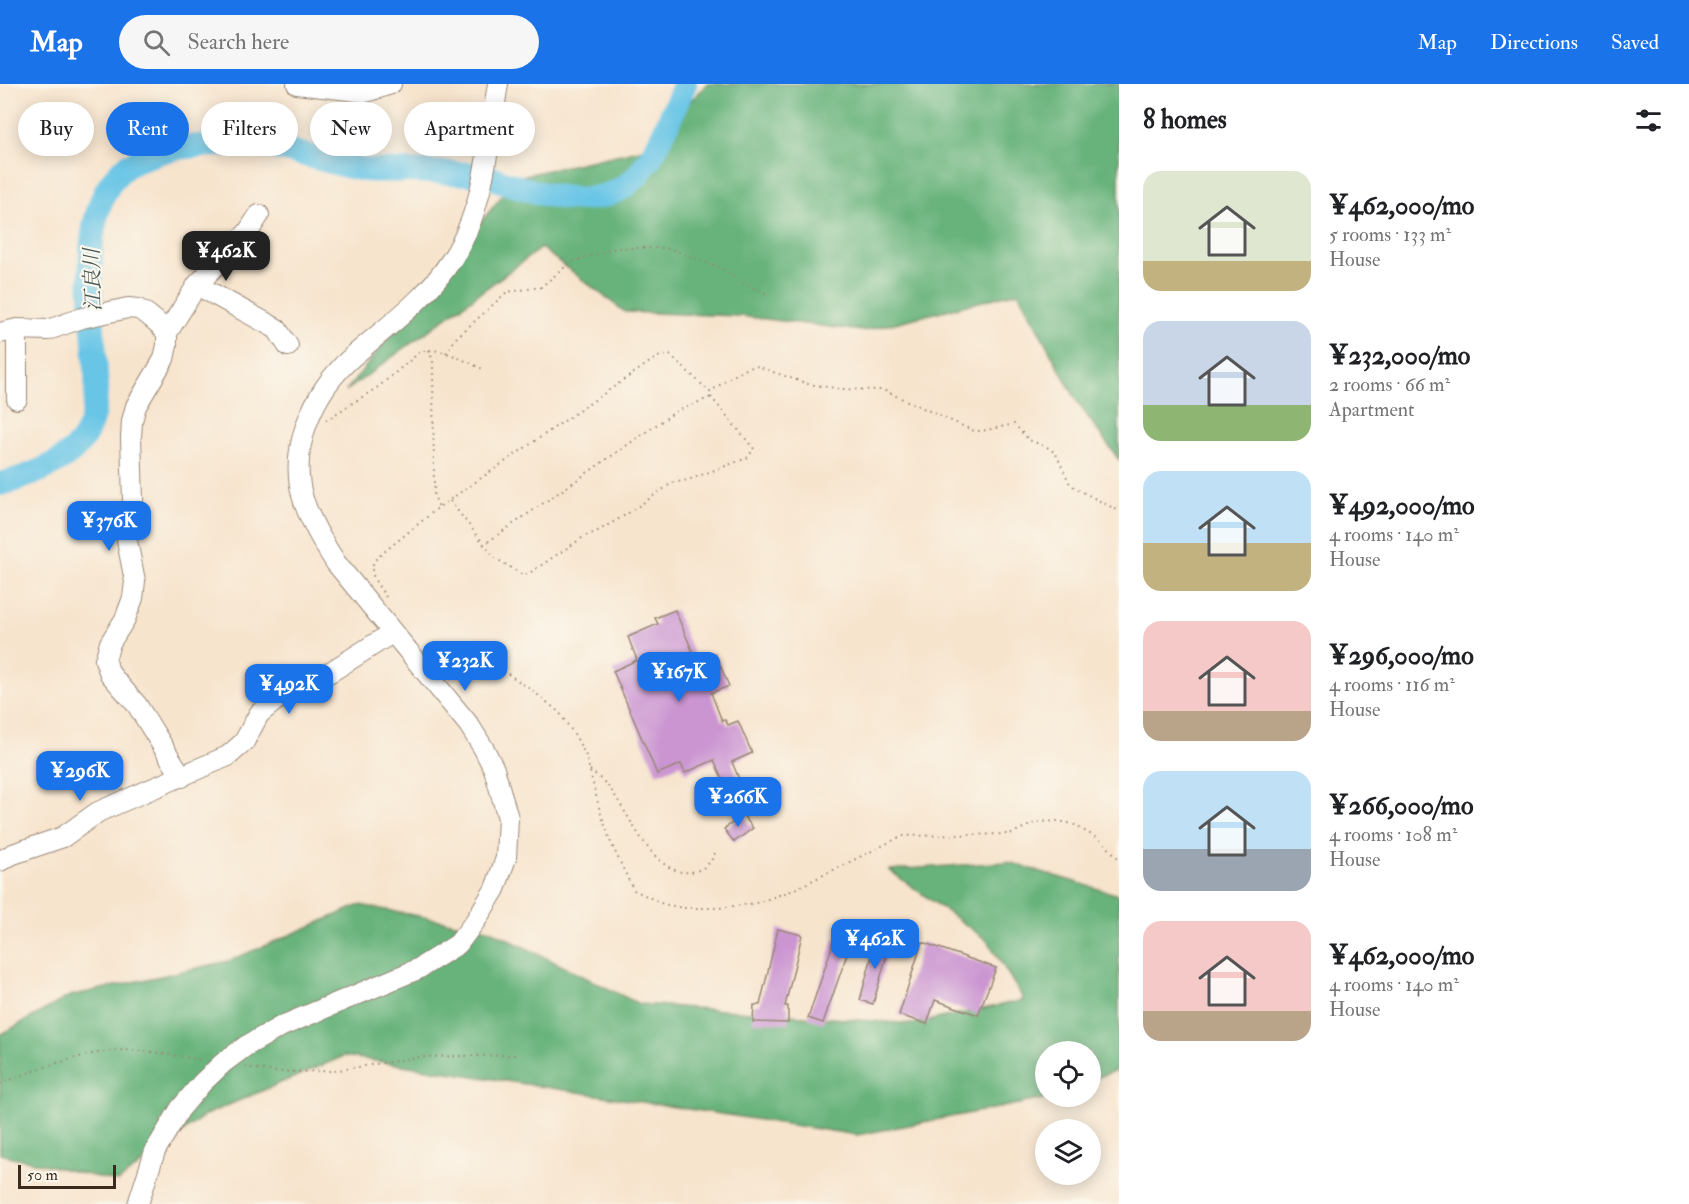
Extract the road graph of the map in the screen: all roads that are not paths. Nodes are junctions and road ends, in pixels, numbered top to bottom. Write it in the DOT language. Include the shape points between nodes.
graph roads {
  1 [pos="297,84"];
  2 [pos="391,84"];
  3 [pos="498,84"];
  4 [pos="259,215"];
  5 [pos="197,285"];
  6 [pos="8,331"];
  7 [pos="166,333"];
  8 [pos="288,346"];
  9 [pos="17,399"];
  10 [pos="392,633"];
  11 [pos="182,777"];
  12 [pos="0,861"];
  13 [pos="138,1204"];
  1 -- 2 [label="street" via="366,92"];
  3 -- 10 [label="street" via="481,185 466,236 433,286 336,374 314,405 301,446 304,500 318,535"];
  4 -- 5 [label="street" via="248,232"];
  5 -- 7 [label="street"];
  5 -- 8 [label="street" via="277,329"];
  6 -- 7 [label="street" via="48,330 128,308 138,309"];
  6 -- 9 [label="street"];
  7 -- 11 [label="street" via="164,359 136,406 132,421 133,500 126,541 135,581 133,598 105,660 110,674 137,705"];
  10 -- 11 [label="street" via="275,701 259,714 244,742 228,756"];
  10 -- 13 [label="street" via="469,725 494,769 508,818 506,858 495,888 458,944 418,969 282,1026 223,1063 180,1109 155,1151"];
  11 -- 12 [label="street" via="98,812 63,837"];
}
